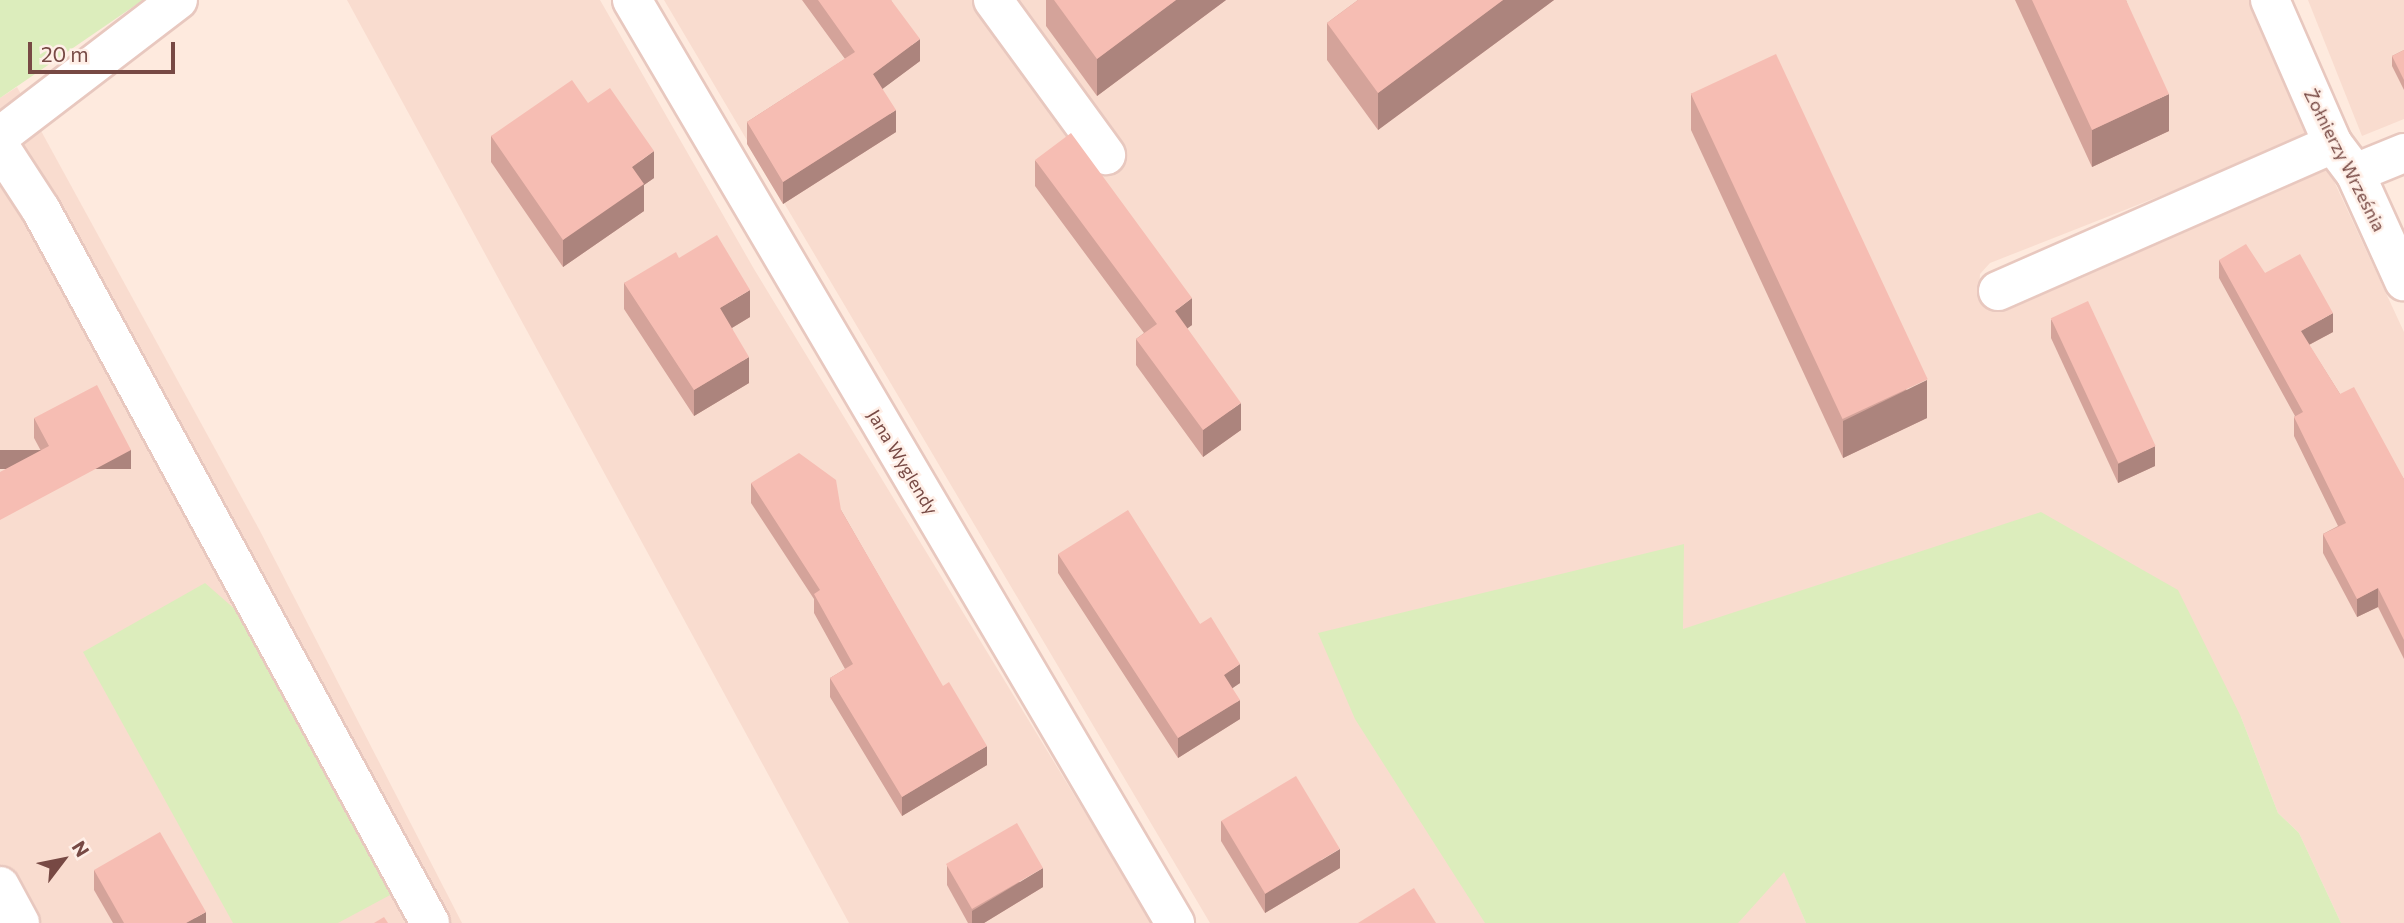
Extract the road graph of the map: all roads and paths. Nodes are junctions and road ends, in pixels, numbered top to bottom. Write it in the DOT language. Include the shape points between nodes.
graph roads {
  1 [pos="178,0"];
  2 [pos="632,0"];
  3 [pos="993,0"];
  4 [pos="2270,0"];
  5 [pos="0,136"];
  6 [pos="0,147"];
  7 [pos="2404,153"];
  8 [pos="1106,155"];
  9 [pos="2344,159"];
  10 [pos="2404,281"];
  11 [pos="1998,291"];
  12 [pos="0,886"];
  13 [pos="20,923"];
  14 [pos="430,923"];
  15 [pos="1175,923"];
  1 -- 5 [label="street"];
  2 -- 15 [label="street, Jana Wyglendy"];
  3 -- 8 [label="street"];
  4 -- 9 [label="street, Żołnierzy Września"];
  6 -- 14 [label="street" via="41,210"];
  7 -- 9 [label="street"];
  9 -- 10 [label="street, Żołnierzy Września"];
  9 -- 11 [label="street"];
  12 -- 13 [label="street"];
}
